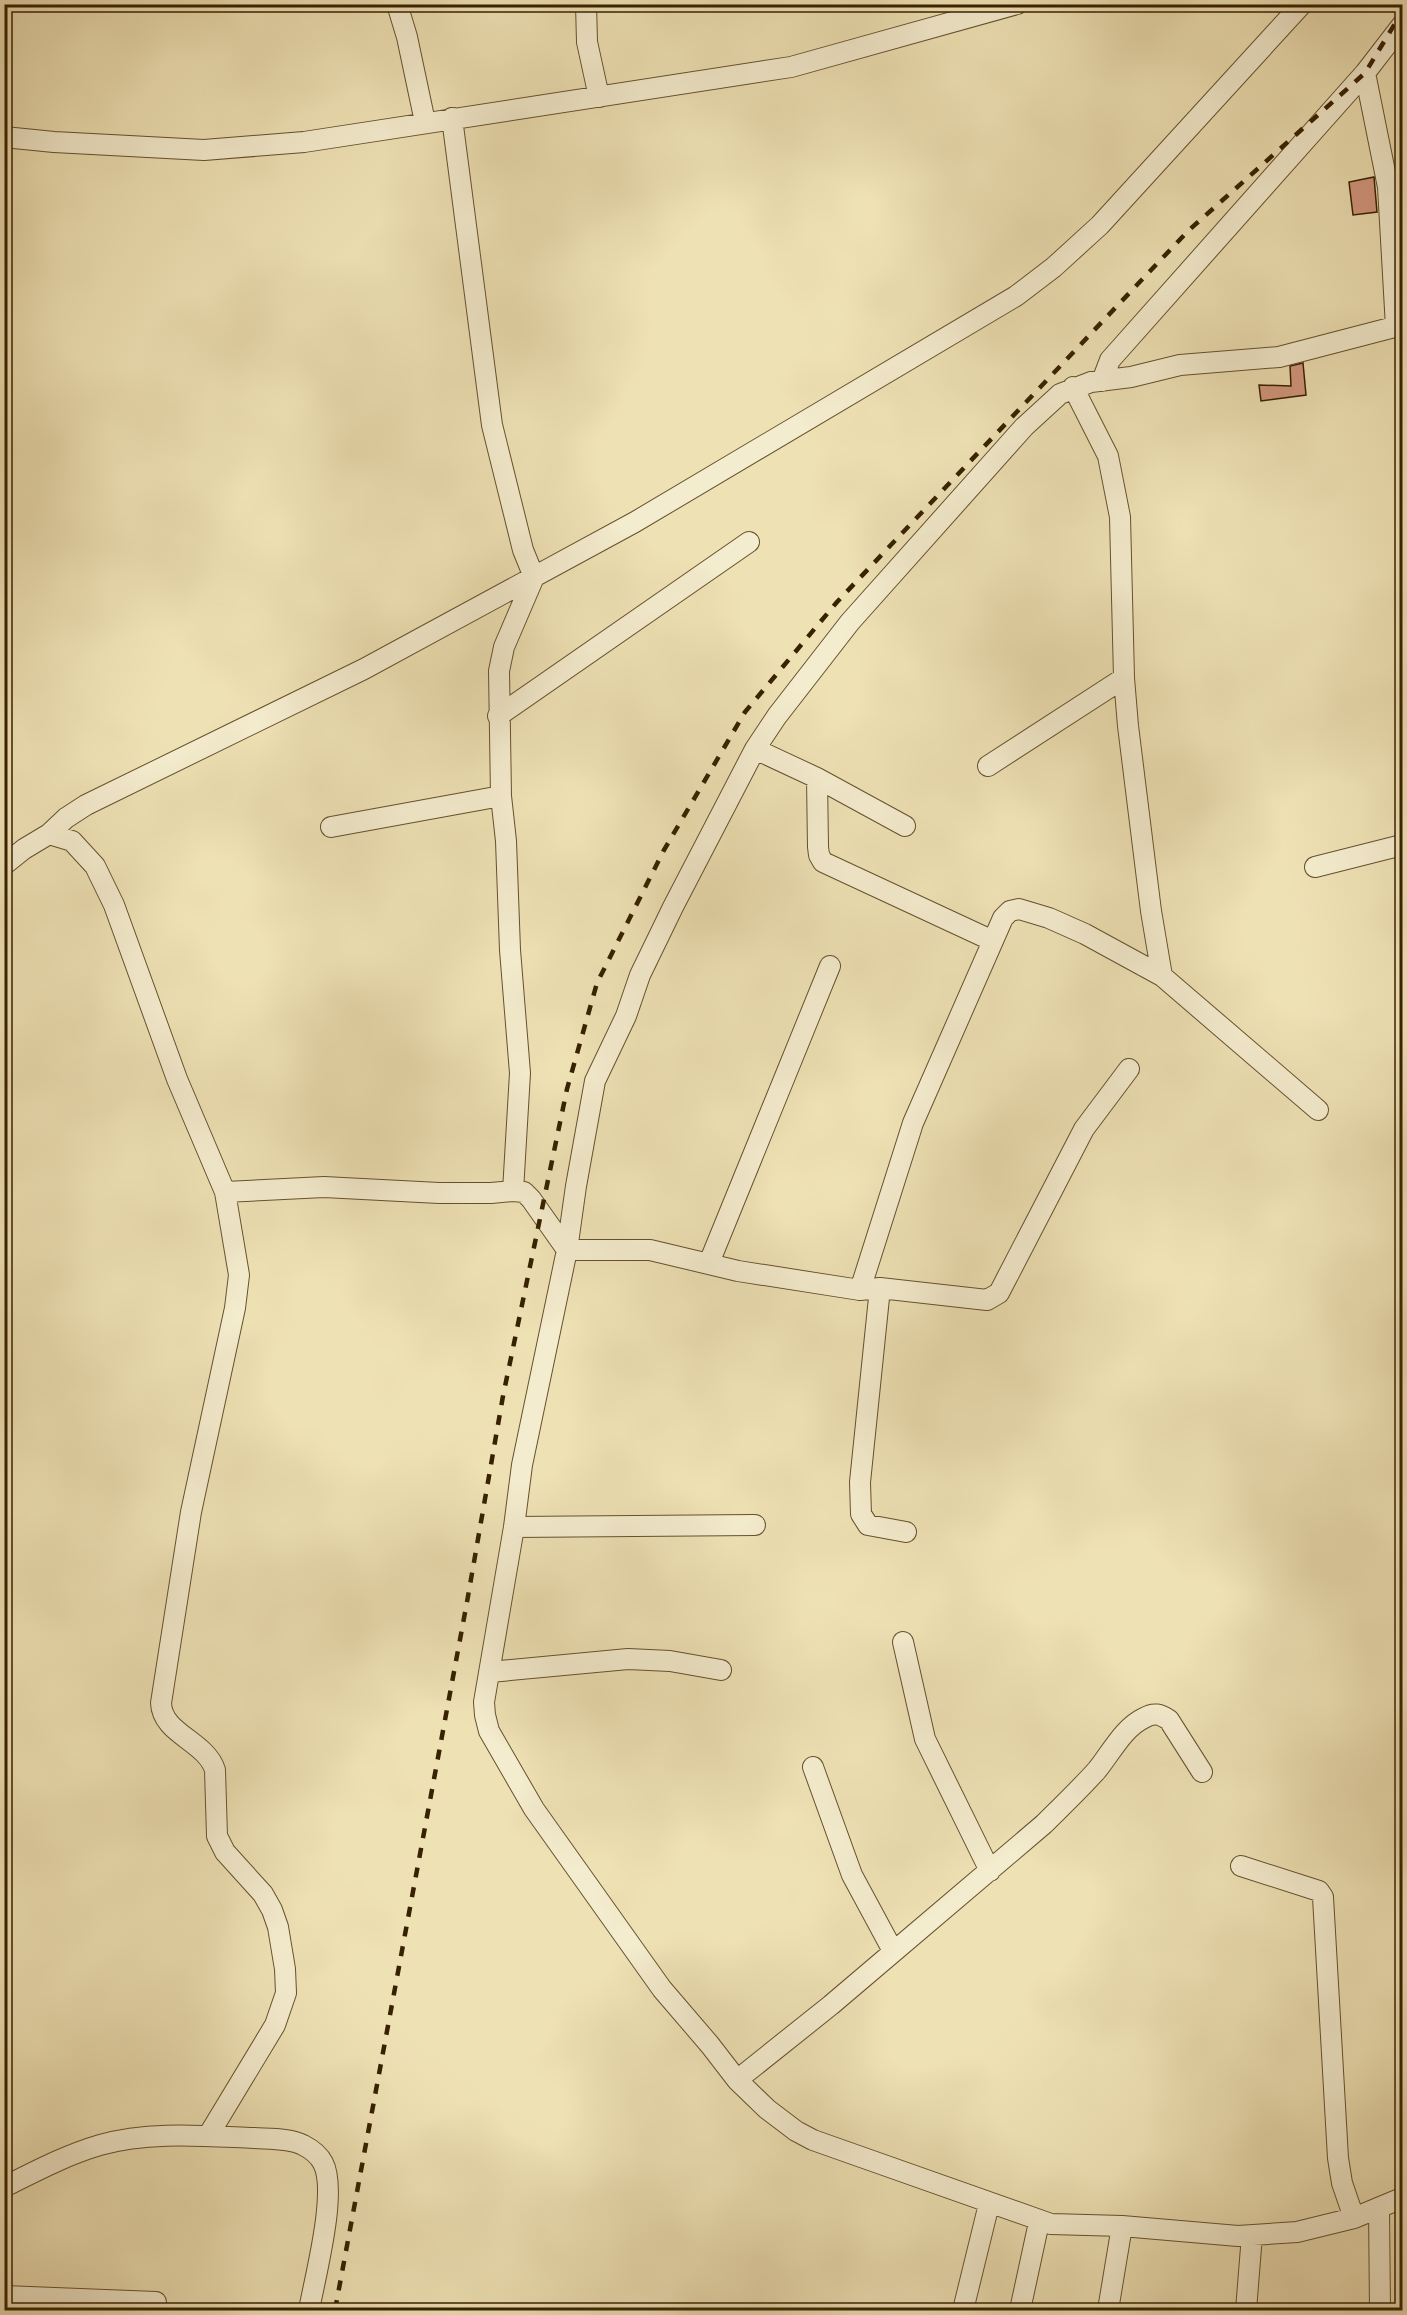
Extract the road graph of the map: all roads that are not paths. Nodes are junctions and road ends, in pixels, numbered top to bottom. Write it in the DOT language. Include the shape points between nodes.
graph roads {
  1 [pos="397,4"];
  2 [pos="586,4"];
  3 [pos="1017,4"];
  4 [pos="1302,4"];
  5 [pos="1402,25"];
  6 [pos="1365,73"];
  7 [pos="599,97"];
  8 [pos="452,118"];
  9 [pos="424,122"];
  10 [pos="4,137"];
  11 [pos="1399,326"];
  12 [pos="1102,381"];
  13 [pos="1073,387"];
  14 [pos="749,542"];
  15 [pos="534,576"];
  16 [pos="1124,678"];
  17 [pos="498,716"];
  18 [pos="755,749"];
  19 [pos="988,766"];
  20 [pos="817,778"];
  21 [pos="501,796"];
  22 [pos="905,826"];
  23 [pos="331,827"];
  24 [pos="49,834"];
  25 [pos="1402,845"];
  26 [pos="4,866"];
  27 [pos="1316,867"];
  28 [pos="993,941"];
  29 [pos="830,966"];
  30 [pos="1162,976"];
  31 [pos="1129,1069"];
  32 [pos="1318,1110"];
  33 [pos="513,1191"];
  34 [pos="225,1192"];
  35 [pos="567,1250"];
  36 [pos="709,1263"];
  37 [pos="880,1288"];
  38 [pos="860,1290"];
  39 [pos="755,1525"];
  40 [pos="514,1527"];
  41 [pos="906,1532"];
  42 [pos="903,1642"];
  43 [pos="721,1670"];
  44 [pos="490,1672"];
  45 [pos="813,1767"];
  46 [pos="1202,1772"];
  47 [pos="1241,1866"];
  48 [pos="990,1871"];
  49 [pos="893,1951"];
  50 [pos="736,2080"];
  51 [pos="208,2136"];
  52 [pos="4,2187"];
  53 [pos="1402,2198"];
  54 [pos="989,2204"];
  55 [pos="1379,2208"];
  56 [pos="1354,2218"];
  57 [pos="1039,2222"];
  58 [pos="1122,2226"];
  59 [pos="1252,2235"];
  60 [pos="4,2295"];
  61 [pos="156,2302"];
  62 [pos="309,2310"];
  63 [pos="963,2310"];
  64 [pos="1020,2310"];
  65 [pos="1108,2310"];
  66 [pos="1246,2310"];
  67 [pos="1380,2310"];
  1 -- 9 [label="street"];
  2 -- 7 [label="street" via="587,42"];
  3 -- 7 [label="street" via="791,68"];
  4 -- 15 [label="street" via="1100,225 1016,296 635,522"];
  5 -- 6 [label="street"];
  6 -- 11 [label="street" via="1388,187"];
  6 -- 12 [label="street" via="1110,360"];
  7 -- 8 [label="street"];
  8 -- 9 [label="street"];
  8 -- 15 [label="street" via="492,425"];
  9 -- 10 [label="street" via="304,142 204,150"];
  11 -- 12 [label="street" via="1279,357 1180,365"];
  12 -- 13 [label="street"];
  13 -- 16 [label="street" via="1108,456 1115,485 1120,517"];
  13 -- 18 [label="street" via="1032,419 971,484 850,622"];
  14 -- 17 [label="street"];
  15 -- 17 [label="street" via="504,647"];
  15 -- 24 [label="street" via="363,669 86,805"];
  16 -- 19 [label="street"];
  16 -- 30 [label="street"];
  17 -- 21 [label="street"];
  18 -- 20 [label="street"];
  18 -- 35 [label="street" via="663,927 595,1081"];
  20 -- 22 [label="street"];
  20 -- 28 [label="street" via="818,847 823,862"];
  21 -- 23 [label="street"];
  21 -- 33 [label="street" via="520,1073"];
  24 -- 26 [label="street"];
  24 -- 34 [label="street" via="72,841 95,866 114,905 177,1079"];
  25 -- 27 [label="street"];
  28 -- 30 [label="street" via="1010,911 1026,910 1085,934"];
  28 -- 38 [label="street" via="913,1123"];
  29 -- 36 [label="street"];
  30 -- 32 [label="street"];
  31 -- 37 [label="street" via="1084,1129 999,1293 980,1300"];
  33 -- 34 [label="street" via="439,1193 324,1187"];
  33 -- 35 [label="street" via="524,1192 531,1199"];
  34 -- 51 [label="street" via="239,1275 235,1308 191,1512 161,1712 212,1762 217,1836 225,1852 263,1894 272,1910 278,1927 286,1993 275,2025"];
  35 -- 36 [label="street" via="650,1250"];
  35 -- 40 [label="street" via="522,1465"];
  36 -- 38 [label="street"];
  37 -- 38 [label="street"];
  37 -- 41 [label="street" via="860,1482 861,1514 868,1525"];
  39 -- 40 [label="street"];
  40 -- 44 [label="street"];
  42 -- 48 [label="street" via="925,1739"];
  43 -- 44 [label="street" via="670,1661 627,1659"];
  44 -- 50 [label="street" via="485,1715 500,1753 534,1809 662,1989"];
  45 -- 49 [label="street" via="852,1875"];
  46 -- 48 [label="street" via="1169,1720 1161,1714 1143,1718 1128,1730 1071,1798"];
  47 -- 56 [label="street" via="1319,1891 1323,1897 1338,2158"];
  48 -- 49 [label="street"];
  49 -- 50 [label="street"];
  50 -- 54 [label="street" via="767,2109 813,2140"];
  51 -- 52 [label="street" via="146,2137 102,2144 60,2158"];
  51 -- 62 [label="street" via="302,2144 324,2164 330,2196"];
  53 -- 55 [label="street"];
  54 -- 57 [label="street"];
  54 -- 63 [label="street"];
  55 -- 56 [label="street"];
  55 -- 67 [label="street"];
  56 -- 59 [label="street" via="1297,2232"];
  57 -- 58 [label="street"];
  57 -- 64 [label="street"];
  58 -- 59 [label="street"];
  58 -- 65 [label="street"];
  59 -- 66 [label="street"];
  60 -- 61 [label="street"];
}
